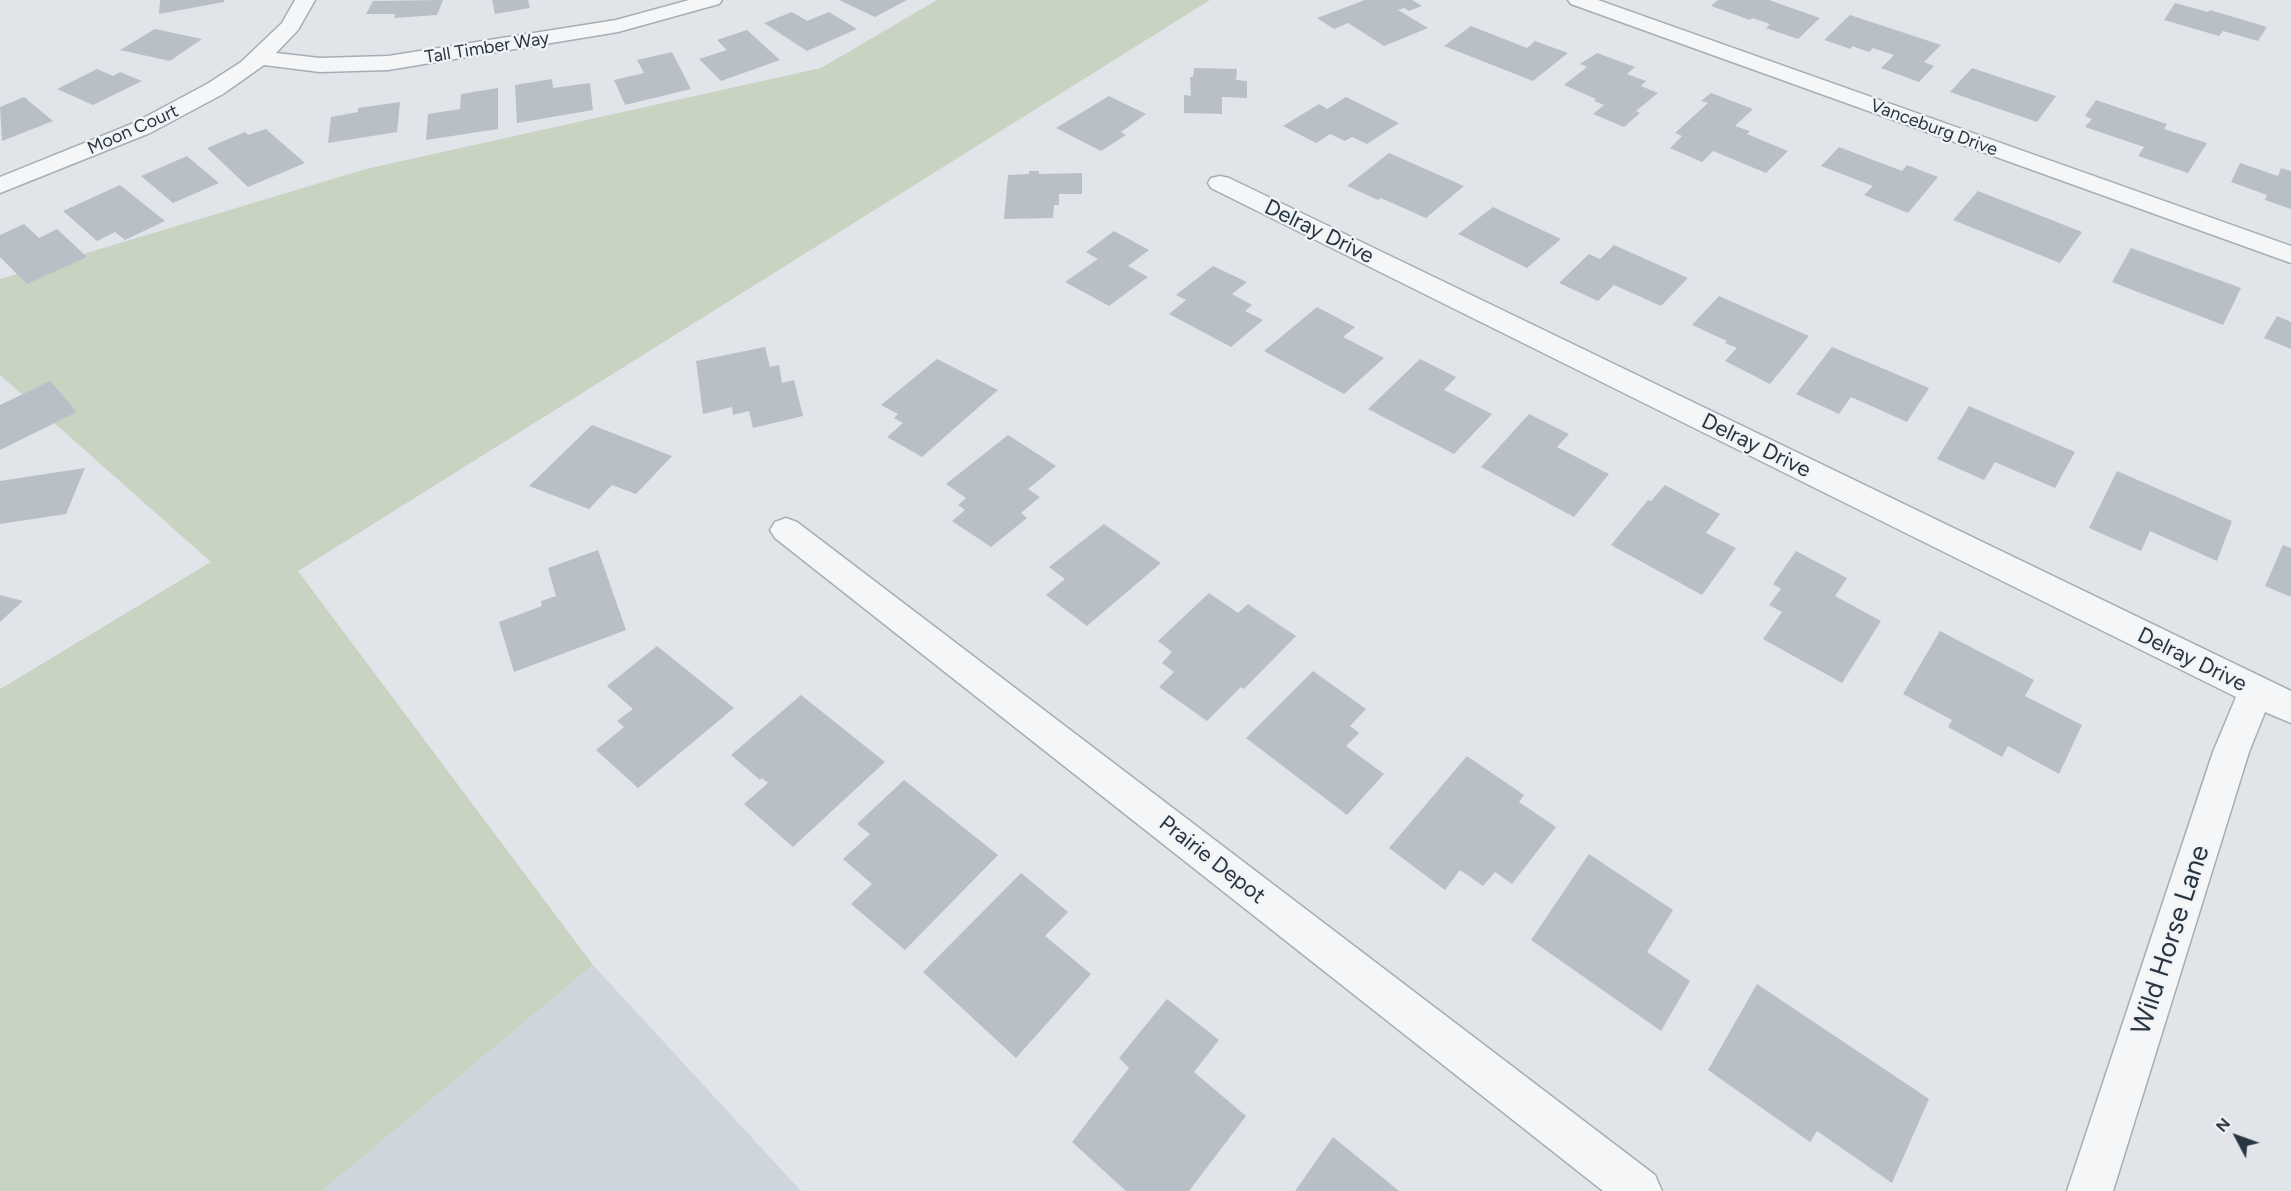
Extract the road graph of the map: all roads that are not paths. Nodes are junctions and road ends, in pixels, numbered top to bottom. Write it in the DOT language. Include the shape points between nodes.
graph roads {
  1 [pos="305,0"];
  2 [pos="712,0"];
  3 [pos="1578,0"];
  4 [pos="258,58"];
  5 [pos="1220,183"];
  6 [pos="0,186"];
  7 [pos="2291,255"];
  8 [pos="786,530"];
  9 [pos="2256,691"];
  10 [pos="2291,708"];
  11 [pos="1639,1191"];
  12 [pos="2090,1191"];
  1 -- 4 [label="street, Moon Court" via="291,26"];
  2 -- 4 [label="street, Tall Timber Way" via="618,26 388,63 320,65"];
  3 -- 7 [label="street, Vanceburg Drive"];
  4 -- 6 [label="street, Moon Court" via="227,82 160,120"];
  5 -- 9 [label="street, Delray Drive"];
  8 -- 11 [label="street, Prairie Depot"];
  9 -- 10 [label="street, Delray Drive"];
  9 -- 12 [label="street, Wild Horse Lane" via="2231,753"];
}
